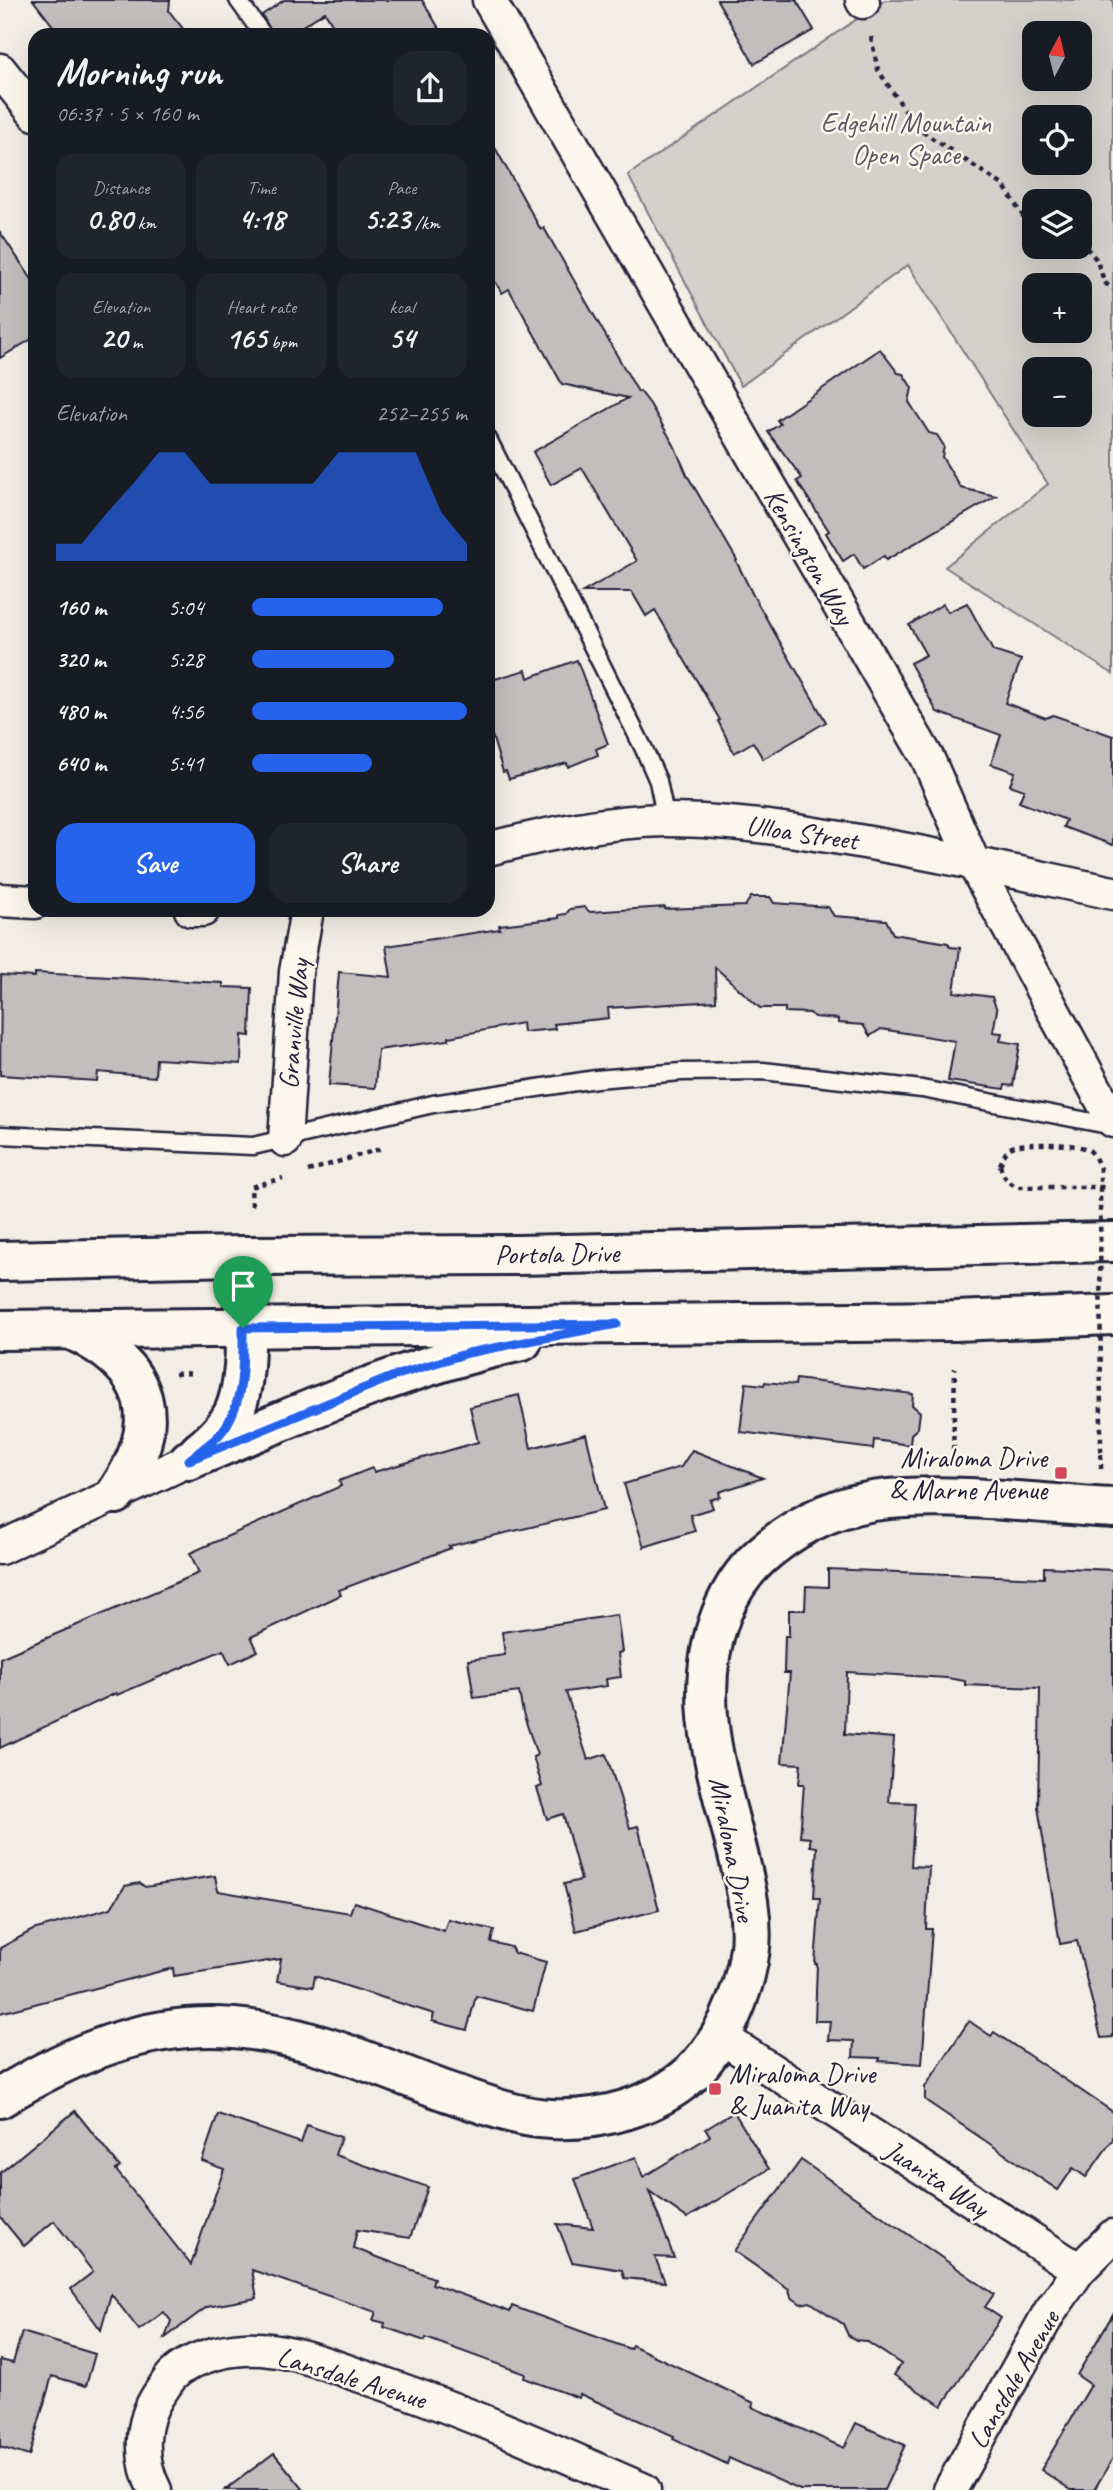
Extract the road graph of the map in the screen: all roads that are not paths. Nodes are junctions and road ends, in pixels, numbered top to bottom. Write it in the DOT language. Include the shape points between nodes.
graph roads {
  1 [pos="238,0"];
  2 [pos="489,0"];
  3 [pos="258,28"];
  4 [pos="0,70"];
  5 [pos="28,105"];
  6 [pos="495,453"];
  7 [pos="666,820"];
  8 [pos="495,847"];
  9 [pos="974,864"];
  10 [pos="1113,893"];
  11 [pos="0,900"];
  12 [pos="28,902"];
  13 [pos="306,917"];
  14 [pos="1113,1121"];
  15 [pos="1113,1126"];
  16 [pos="0,1135"];
  17 [pos="285,1140"];
  18 [pos="1110,1204"];
  19 [pos="1113,1241"];
  20 [pos="1071,1242"];
  21 [pos="242,1256"];
  22 [pos="0,1261"];
  23 [pos="1113,1315"];
  24 [pos="617,1324"];
  25 [pos="243,1328"];
  26 [pos="70,1329"];
  27 [pos="0,1330"];
  28 [pos="189,1460"];
  29 [pos="116,1494"];
  30 [pos="1113,1508"];
  31 [pos="0,1548"];
  32 [pos="721,2036"];
  33 [pos="0,2098"];
  34 [pos="1113,2236"];
  35 [pos="1079,2270"];
  36 [pos="155,2490"];
  37 [pos="644,2490"];
  38 [pos="950,2490"];
  1 -- 3 [label="lane"];
  2 -- 9 [label="street, Kensington Way" via="928,758"];
  4 -- 5 [label="street"];
  6 -- 7 [label="lane" via="644,749 658,781"];
  7 -- 8 [label="street, Ulloa Street" via="596,826"];
  7 -- 9 [label="street, Ulloa Street" via="733,822 878,843"];
  9 -- 10 [label="street, Ulloa Street"];
  9 -- 14 [label="street, Kensington Way"];
  11 -- 12 [label="street"];
  13 -- 17 [label="street, Granville Way" via="296,972"];
  15 -- 17 [label="lane" via="922,1089 763,1072 681,1072 596,1079 433,1104"];
  16 -- 17 [label="lane" via="233,1146"];
  18 -- 20 [label="main road" via="1093,1238"];
  19 -- 20 [label="main road, Portola Drive"];
  20 -- 21 [label="main road, Portola Drive" via="517,1255"];
  21 -- 22 [label="main road, Portola Drive"];
  21 -- 25 [label="main road"];
  23 -- 24 [label="main road"];
  24 -- 25 [label="main road"];
  24 -- 28 [label="main road" via="468,1353 394,1376"];
  25 -- 26 [label="main road"];
  25 -- 28 [label="main road" via="243,1372 236,1407 217,1437"];
  26 -- 27 [label="main road"];
  26 -- 29 [label="main road" via="117,1357 134,1375 143,1401 146,1425 142,1446 133,1470"];
  28 -- 29 [label="street"];
  29 -- 31 [label="street"];
  30 -- 32 [label="main road, Miraloma Drive" via="952,1498 887,1499 836,1510 793,1530 754,1561 727,1597 712,1639 705,1684 708,1727 748,1894 750,1945 742,1992"];
  32 -- 33 [label="main road, Miraloma Drive" via="691,2074 660,2095 600,2117 550,2119 502,2110 295,2038 233,2028 173,2029 112,2042 54,2066"];
  32 -- 35 [label="street, Juanita Way"];
  34 -- 35 [label="street"];
  35 -- 38 [label="street, Lansdale Avenue" via="1049,2313"];
  36 -- 37 [label="street, Lansdale Avenue" via="147,2476 143,2441 152,2405 173,2375 206,2355 245,2349 290,2352 382,2383 460,2411"];
}
